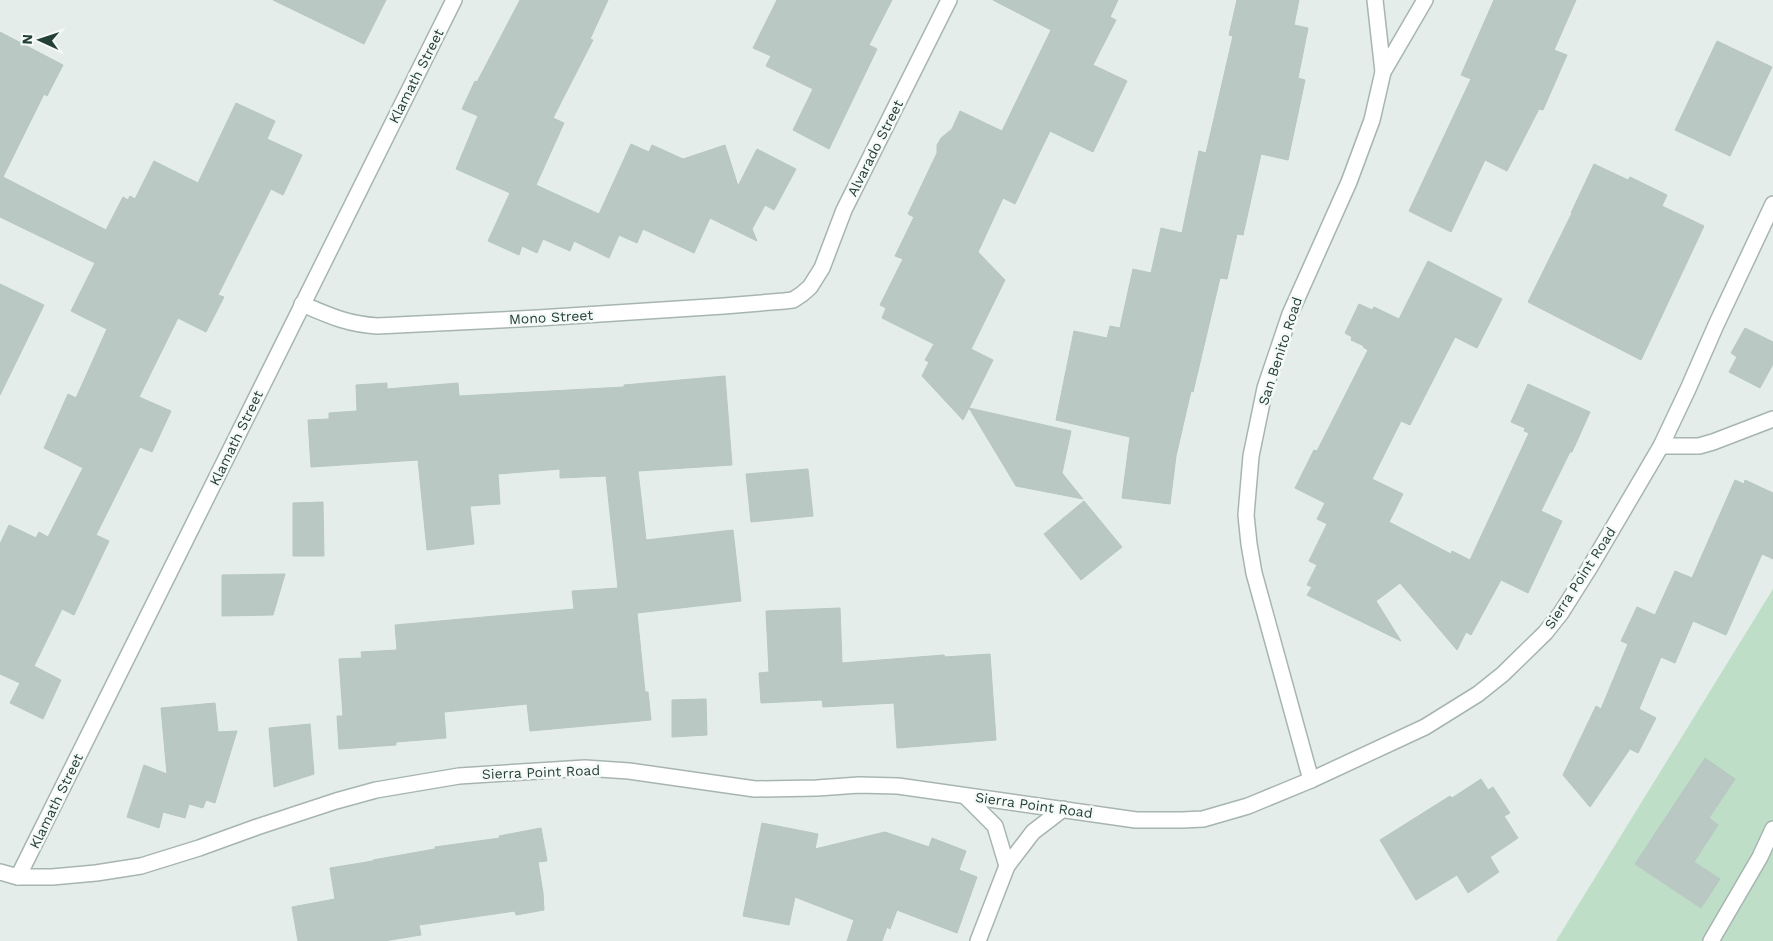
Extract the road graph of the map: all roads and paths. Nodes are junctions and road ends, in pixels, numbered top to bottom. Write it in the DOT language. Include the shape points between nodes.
graph roads {
  1 [pos="454,0"];
  2 [pos="949,0"];
  3 [pos="1375,0"];
  4 [pos="1425,0"];
  5 [pos="1383,72"];
  6 [pos="1773,204"];
  7 [pos="802,294"];
  8 [pos="302,304"];
  9 [pos="1773,420"];
  10 [pos="1661,446"];
  11 [pos="1312,780"];
  12 [pos="965,796"];
  13 [pos="1063,809"];
  14 [pos="1773,830"];
  15 [pos="1006,866"];
  16 [pos="0,872"];
  17 [pos="18,877"];
  18 [pos="978,941"];
  19 [pos="1711,941"];
  1 -- 8 [label="street, Klamath Street"];
  2 -- 7 [label="street, Alvarado Street" via="844,210 822,268"];
  3 -- 5 [label="street"];
  4 -- 5 [label="street, San Benito Road"];
  5 -- 11 [label="street, San Benito Road" via="1372,120 1349,182 1277,351 1265,388 1250,466 1246,515 1254,573"];
  6 -- 10 [label="street, Sierra Point Road"];
  7 -- 8 [label="street, Mono Street" via="792,300 724,306 377,326 336,319"];
  8 -- 17 [label="street, Klamath Street"];
  9 -- 10 [label="street" via="1706,444"];
  10 -- 11 [label="street, Sierra Point Road" via="1561,613 1503,674 1425,727"];
  11 -- 13 [label="street, Sierra Point Road" via="1248,806 1203,819 1136,820"];
  12 -- 13 [label="street, Sierra Point Road"];
  12 -- 15 [label="street" via="995,826"];
  12 -- 17 [label="street, Sierra Point Road" via="898,786 755,789 585,768 459,776 376,790 336,801 141,866 52,878"];
  13 -- 15 [label="street" via="1033,832"];
  14 -- 19 [label="street"];
  15 -- 18 [label="street"];
  16 -- 17 [label="street, Sierra Point Road"];
}
